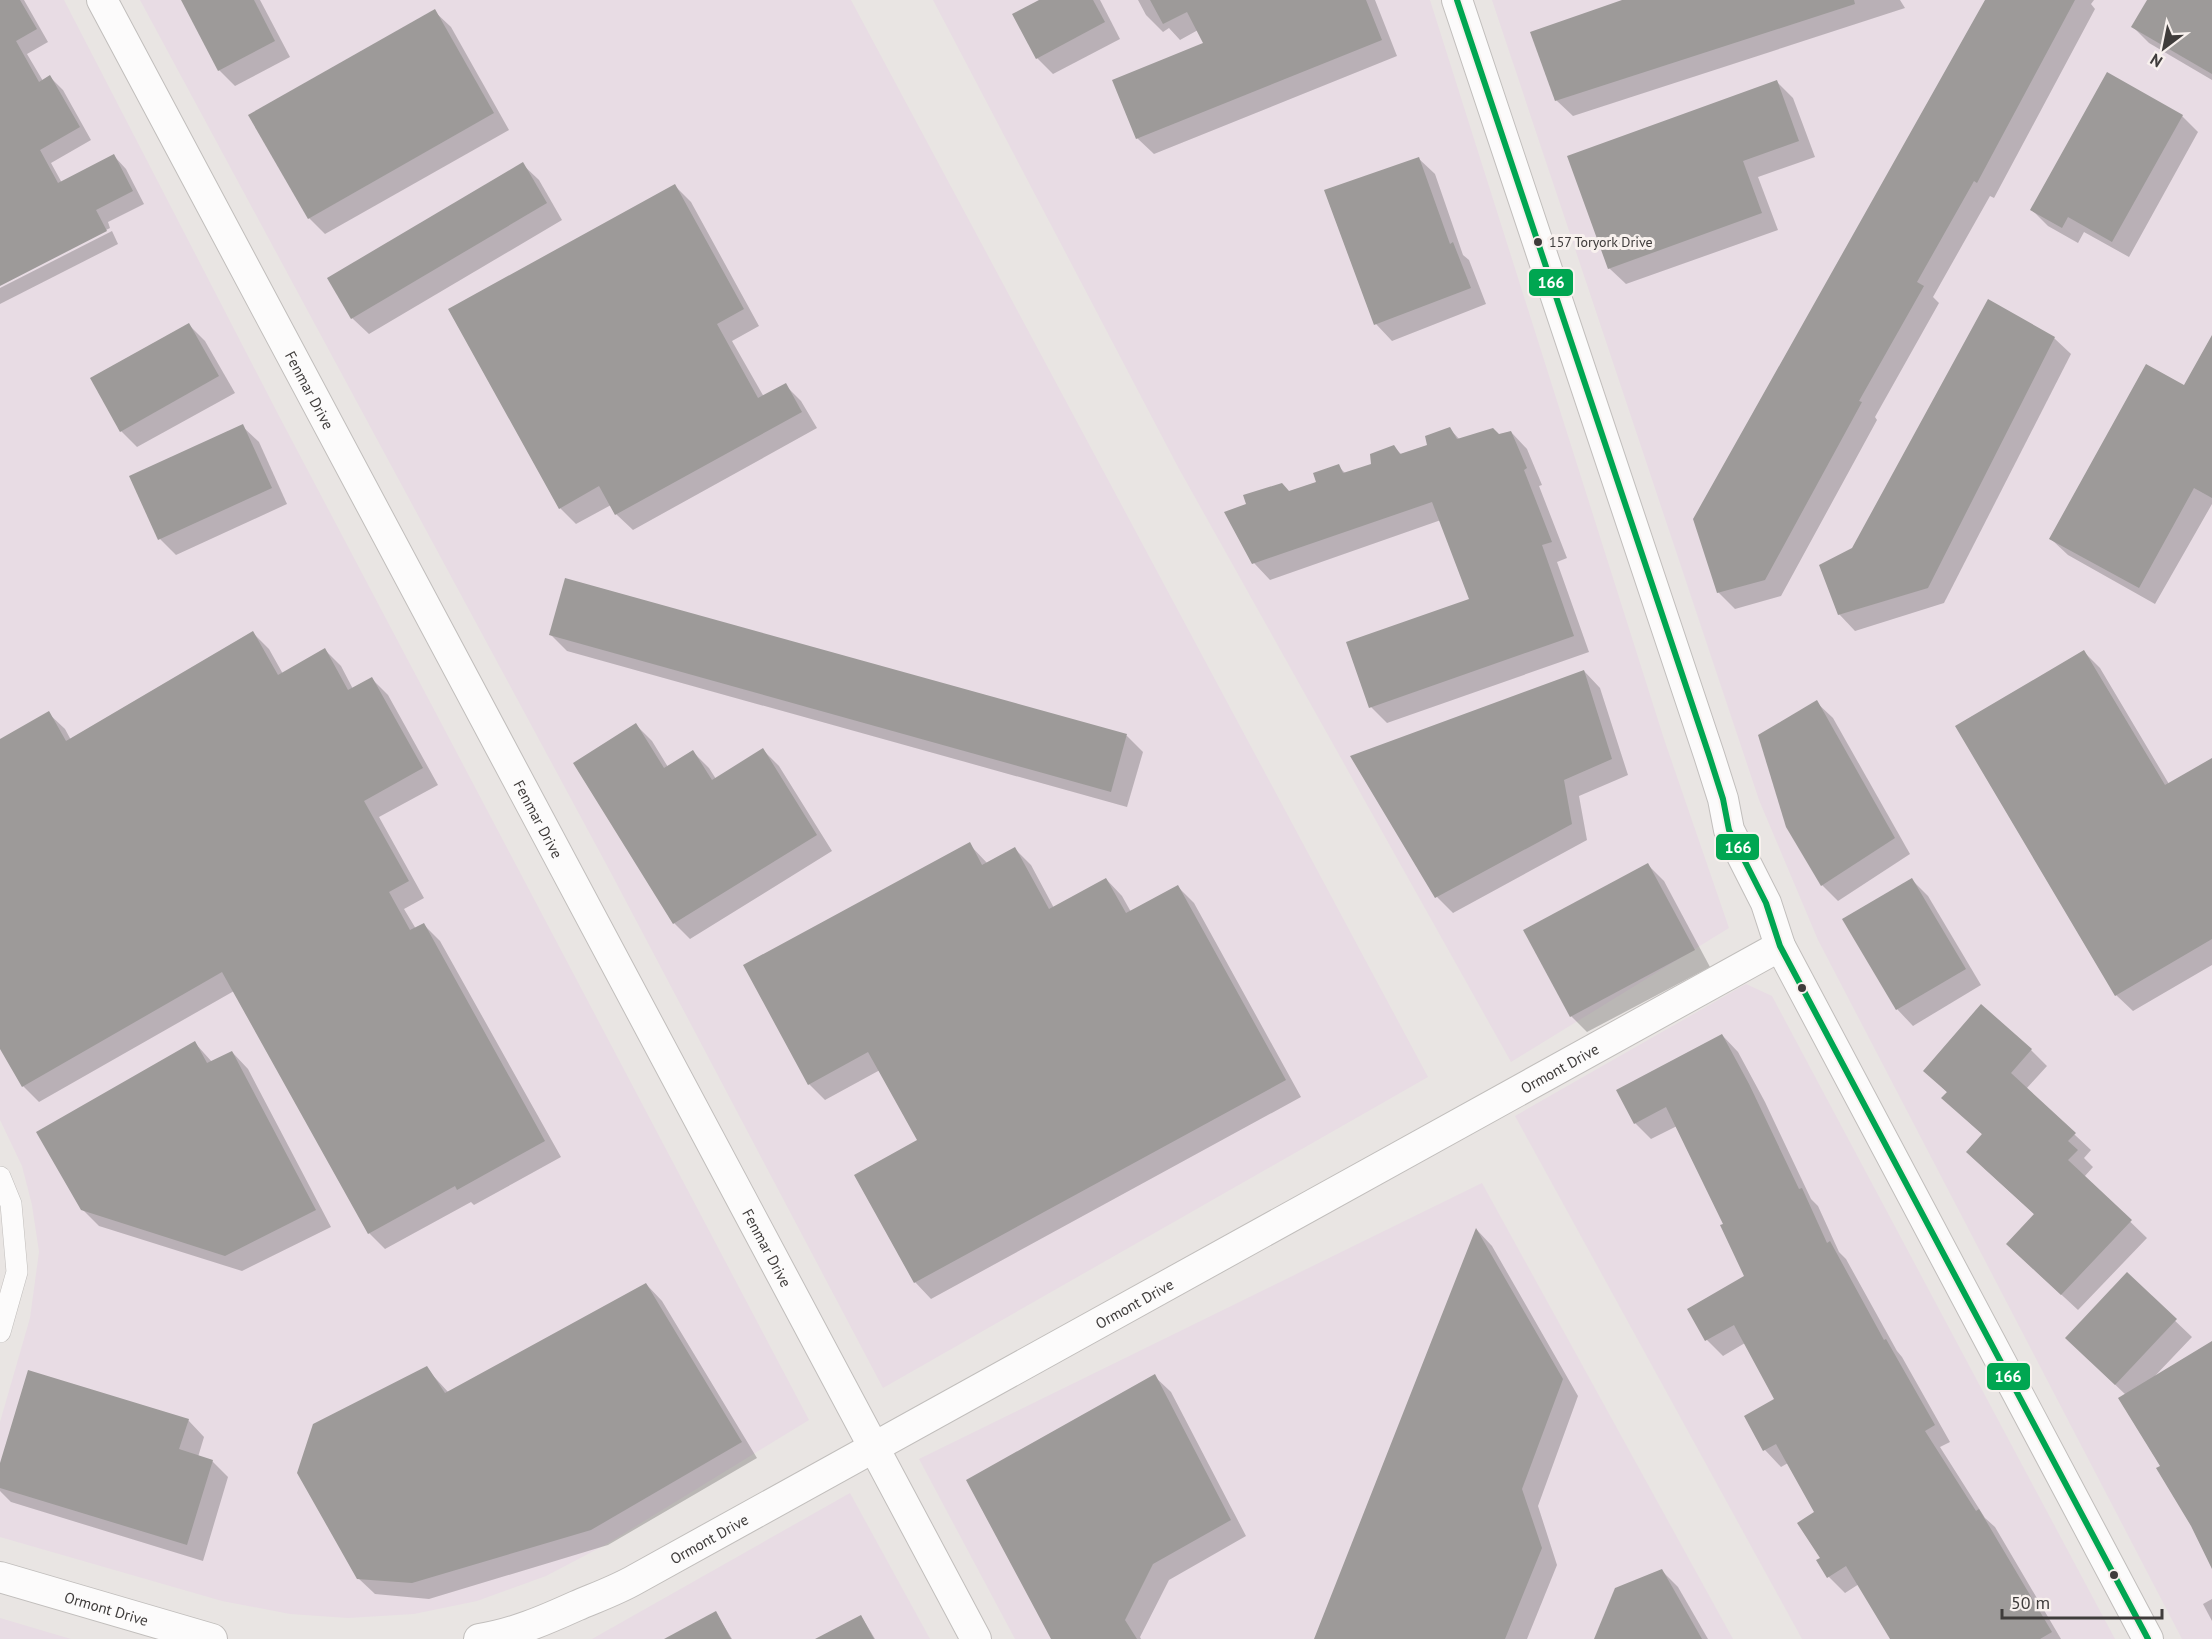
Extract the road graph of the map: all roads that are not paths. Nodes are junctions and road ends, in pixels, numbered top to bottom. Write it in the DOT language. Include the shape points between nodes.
graph roads {
  1 [pos="102,0"];
  2 [pos="1457,0"];
  3 [pos="1780,946"];
  4 [pos="0,1177"];
  5 [pos="0,1332"];
  6 [pos="874,1448"];
  7 [pos="0,1577"];
  8 [pos="212,1639"];
  9 [pos="479,1639"];
  10 [pos="976,1639"];
  11 [pos="2148,1639"];
  1 -- 6 [label="street, Fenmar Drive"];
  2 -- 3 [label="street" via="1709,755 1729,830 1766,903"];
  3 -- 6 [label="street, Ormont Drive"];
  3 -- 11 [label="street"];
  4 -- 5 [label="street" via="11,1204 17,1272"];
  6 -- 9 [label="street, Ormont Drive" via="607,1595 501,1636"];
  6 -- 10 [label="street, Fenmar Drive"];
  7 -- 8 [label="street, Ormont Drive"];
}
